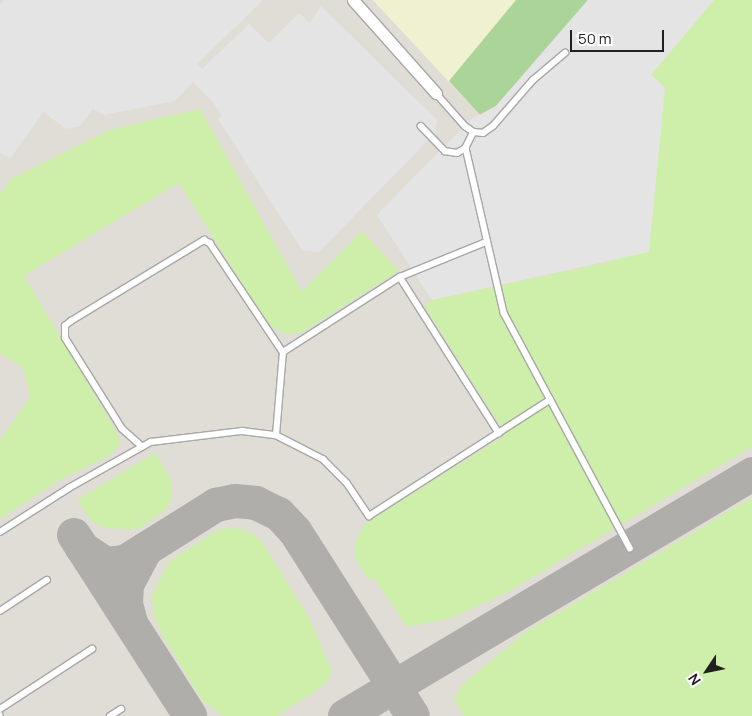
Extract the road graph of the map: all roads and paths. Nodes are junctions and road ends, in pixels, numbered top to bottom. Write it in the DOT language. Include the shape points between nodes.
graph roads {
  1 [pos="353,0"];
  2 [pos="564,54"];
  3 [pos="436,93"];
  4 [pos="421,126"];
  5 [pos="474,132"];
  6 [pos="466,148"];
  7 [pos="486,242"];
  8 [pos="400,278"];
  9 [pos="283,352"];
  10 [pos="550,400"];
  11 [pos="499,433"];
  12 [pos="276,436"];
  13 [pos="142,447"];
  14 [pos="0,532"];
  15 [pos="630,548"];
  16 [pos="47,580"];
  17 [pos="0,610"];
  18 [pos="92,649"];
  19 [pos="0,709"];
  20 [pos="121,709"];
  21 [pos="110,716"];
  1 -- 3 [label="street"];
  2 -- 5 [label="lane" via="533,80 493,126 483,132"];
  3 -- 5 [label="lane"];
  4 -- 6 [label="lane" via="445,151 457,153"];
  5 -- 6 [label="lane"];
  6 -- 7 [label="lane"];
  7 -- 8 [label="lane"];
  7 -- 10 [label="lane" via="504,313"];
  8 -- 9 [label="lane"];
  8 -- 11 [label="lane"];
  9 -- 12 [label="lane"];
  9 -- 13 [label="lane" via="210,243 204,240 70,321 65,326 65,338 122,429"];
  10 -- 11 [label="lane"];
  10 -- 15 [label="lane"];
  11 -- 12 [label="lane" via="369,516 347,483 323,458"];
  12 -- 13 [label="lane" via="233,432 151,442"];
  13 -- 14 [label="lane"];
  16 -- 17 [label="lane"];
  18 -- 19 [label="lane"];
  20 -- 21 [label="lane"];
}
